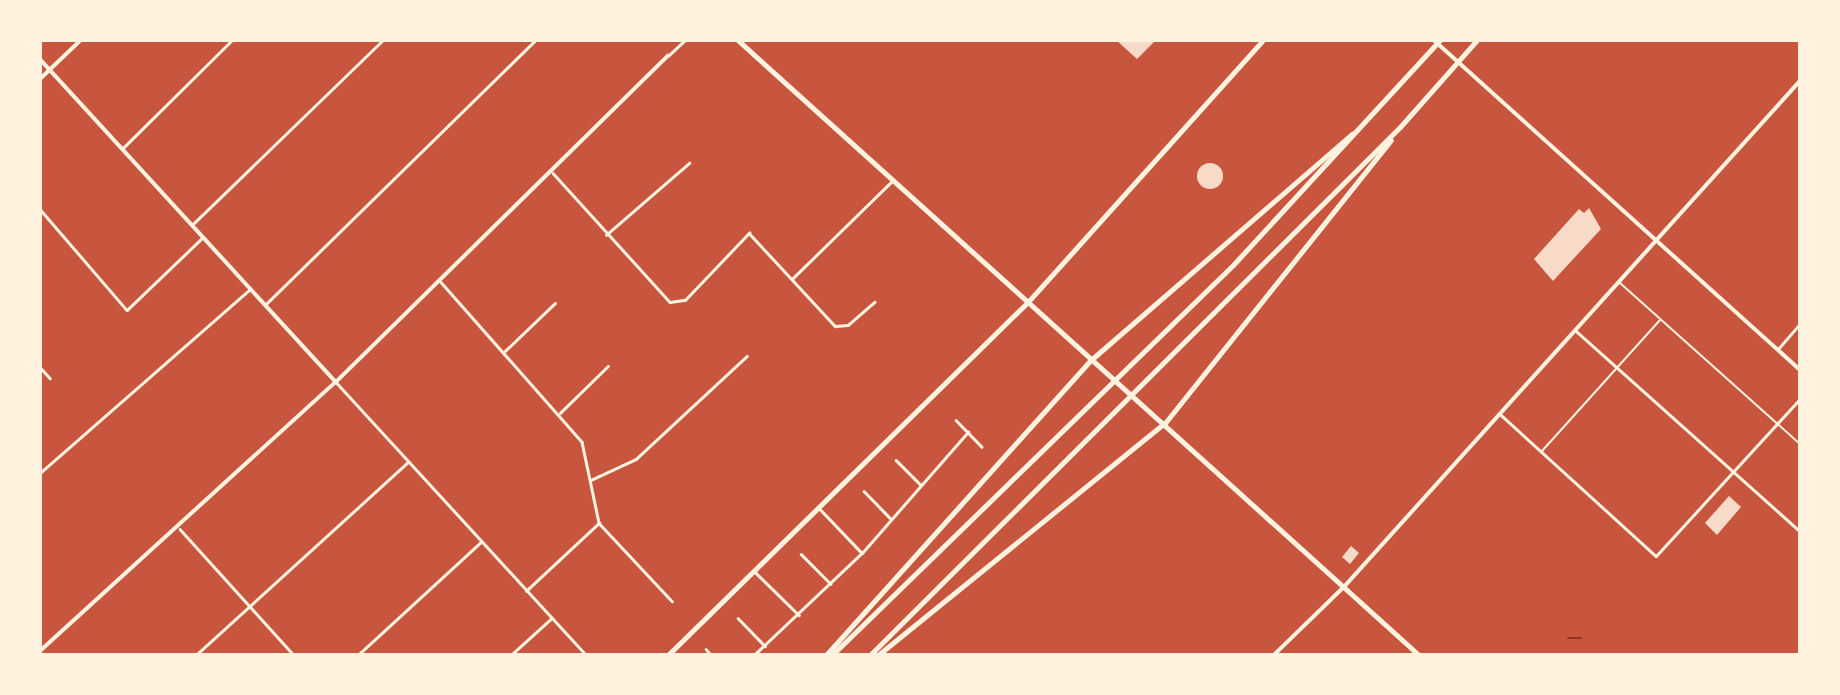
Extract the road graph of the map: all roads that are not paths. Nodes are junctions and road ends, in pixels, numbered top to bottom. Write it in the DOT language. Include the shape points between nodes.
graph roads {
  1 [pos="80,40"];
  2 [pos="232,40"];
  3 [pos="383,40"];
  4 [pos="536,40"];
  5 [pos="685,40"];
  6 [pos="738,40"];
  7 [pos="1263,40"];
  8 [pos="1434,40"];
  9 [pos="1440,40"];
  10 [pos="1477,40"];
  11 [pos="668,56"];
  12 [pos="40,59"];
  13 [pos="50,70"];
  14 [pos="40,79"];
  15 [pos="1800,81"];
  16 [pos="1369,121"];
  17 [pos="1400,127"];
  18 [pos="122,149"];
  19 [pos="689,163"];
  20 [pos="553,173"];
  21 [pos="892,181"];
  22 [pos="40,209"];
  23 [pos="192,225"];
  24 [pos="606,235"];
  25 [pos="203,237"];
  26 [pos="1656,242"];
  27 [pos="792,279"];
  28 [pos="441,282"];
  29 [pos="1619,282"];
  30 [pos="250,289"];
  31 [pos="874,302"];
  32 [pos="1028,302"];
  33 [pos="555,303"];
  34 [pos="265,305"];
  35 [pos="1661,319"];
  36 [pos="1800,324"];
  37 [pos="1574,330"];
  38 [pos="1777,349"];
  39 [pos="505,351"];
  40 [pos="747,356"];
  41 [pos="1092,359"];
  42 [pos="608,366"];
  43 [pos="40,367"];
  44 [pos="1618,368"];
  45 [pos="1800,370"];
  46 [pos="50,378"];
  47 [pos="336,382"];
  48 [pos="1800,399"];
  49 [pos="559,413"];
  50 [pos="1500,414"];
  51 [pos="956,420"];
  52 [pos="1165,423"];
  53 [pos="1778,424"];
  54 [pos="968,432"];
  55 [pos="1800,444"];
  56 [pos="982,447"];
  57 [pos="1542,452"];
  58 [pos="896,460"];
  59 [pos="408,462"];
  60 [pos="1735,471"];
  61 [pos="40,473"];
  62 [pos="592,480"];
  63 [pos="920,484"];
  64 [pos="864,491"];
  65 [pos="819,508"];
  66 [pos="890,518"];
  67 [pos="599,523"];
  68 [pos="180,529"];
  69 [pos="1800,531"];
  70 [pos="481,542"];
  71 [pos="862,553"];
  72 [pos="801,554"];
  73 [pos="754,571"];
  74 [pos="831,584"];
  75 [pos="1344,587"];
  76 [pos="526,591"];
  77 [pos="672,601"];
  78 [pos="250,606"];
  79 [pos="799,615"];
  80 [pos="552,618"];
  81 [pos="738,618"];
  82 [pos="766,647"];
  83 [pos="706,649"];
  84 [pos="40,651"];
  85 [pos="197,655"];
  86 [pos="294,655"];
  87 [pos="358,655"];
  88 [pos="511,655"];
  89 [pos="586,655"];
  90 [pos="668,655"];
  91 [pos="711,655"];
  92 [pos="754,655"];
  93 [pos="826,655"];
  94 [pos="832,655"];
  95 [pos="870,655"];
  96 [pos="878,655"];
  97 [pos="1274,655"];
  98 [pos="1419,655"];
  1 -- 13 [label="street"];
  2 -- 18 [label="street"];
  3 -- 23 [label="street"];
  4 -- 34 [label="street"];
  5 -- 11 [label="street"];
  6 -- 21 [label="main road"];
  7 -- 32 [label="main road"];
  8 -- 26 [label="street"];
  9 -- 16 [label="highway"];
  10 -- 17 [label="highway"];
  11 -- 20 [label="street"];
  12 -- 13 [label="street"];
  13 -- 14 [label="street"];
  13 -- 18 [label="street"];
  15 -- 26 [label="street"];
  16 -- 41 [label="highway"];
  16 -- 94 [label="highway" via="1233,265"];
  17 -- 52 [label="highway" via="1347,203"];
  17 -- 95 [label="highway"];
  18 -- 23 [label="street"];
  19 -- 24 [label="street"];
  20 -- 24 [label="street"];
  20 -- 28 [label="street"];
  21 -- 27 [label="street"];
  21 -- 32 [label="main road"];
  22 -- 25 [label="street" via="127,310"];
  23 -- 25 [label="street"];
  24 -- 27 [label="street" via="670,302 685,300 749,233"];
  25 -- 30 [label="street"];
  26 -- 29 [label="street"];
  26 -- 38 [label="street"];
  27 -- 31 [label="street" via="835,326 848,325"];
  28 -- 39 [label="street"];
  28 -- 47 [label="street"];
  29 -- 35 [label="lane"];
  29 -- 37 [label="street"];
  30 -- 34 [label="street"];
  30 -- 61 [label="street"];
  32 -- 41 [label="main road"];
  32 -- 65 [label="main road"];
  33 -- 39 [label="street"];
  34 -- 47 [label="street"];
  35 -- 44 [label="lane"];
  35 -- 53 [label="lane"];
  36 -- 38 [label="street"];
  37 -- 44 [label="street"];
  37 -- 50 [label="street"];
  38 -- 45 [label="street"];
  39 -- 49 [label="street"];
  40 -- 62 [label="street" via="636,459"];
  41 -- 52 [label="main road"];
  41 -- 93 [label="highway"];
  42 -- 49 [label="street"];
  43 -- 46 [label="street"];
  44 -- 57 [label="lane"];
  44 -- 60 [label="street"];
  47 -- 59 [label="street"];
  47 -- 68 [label="street"];
  48 -- 53 [label="street"];
  49 -- 62 [label="street" via="582,442"];
  50 -- 57 [label="street"];
  50 -- 75 [label="street"];
  51 -- 54 [label="street"];
  52 -- 75 [label="main road"];
  52 -- 96 [label="highway"];
  53 -- 55 [label="lane"];
  53 -- 60 [label="street"];
  54 -- 56 [label="street"];
  54 -- 63 [label="street"];
  57 -- 60 [label="street" via="1656,556"];
  58 -- 63 [label="street"];
  59 -- 70 [label="street"];
  59 -- 78 [label="street"];
  60 -- 69 [label="street"];
  62 -- 67 [label="street"];
  63 -- 66 [label="street"];
  64 -- 66 [label="street"];
  65 -- 71 [label="street"];
  65 -- 73 [label="main road"];
  66 -- 71 [label="street"];
  67 -- 76 [label="street"];
  67 -- 77 [label="street"];
  68 -- 78 [label="street"];
  68 -- 84 [label="street"];
  70 -- 76 [label="street"];
  70 -- 87 [label="street"];
  71 -- 74 [label="street"];
  72 -- 74 [label="street"];
  73 -- 79 [label="street"];
  73 -- 90 [label="main road"];
  74 -- 79 [label="street"];
  75 -- 97 [label="street"];
  75 -- 98 [label="main road"];
  76 -- 80 [label="street"];
  78 -- 85 [label="street"];
  78 -- 86 [label="street"];
  79 -- 82 [label="street"];
  80 -- 88 [label="street"];
  80 -- 89 [label="street"];
  81 -- 82 [label="street"];
  82 -- 92 [label="street"];
  83 -- 91 [label="street"];
}
